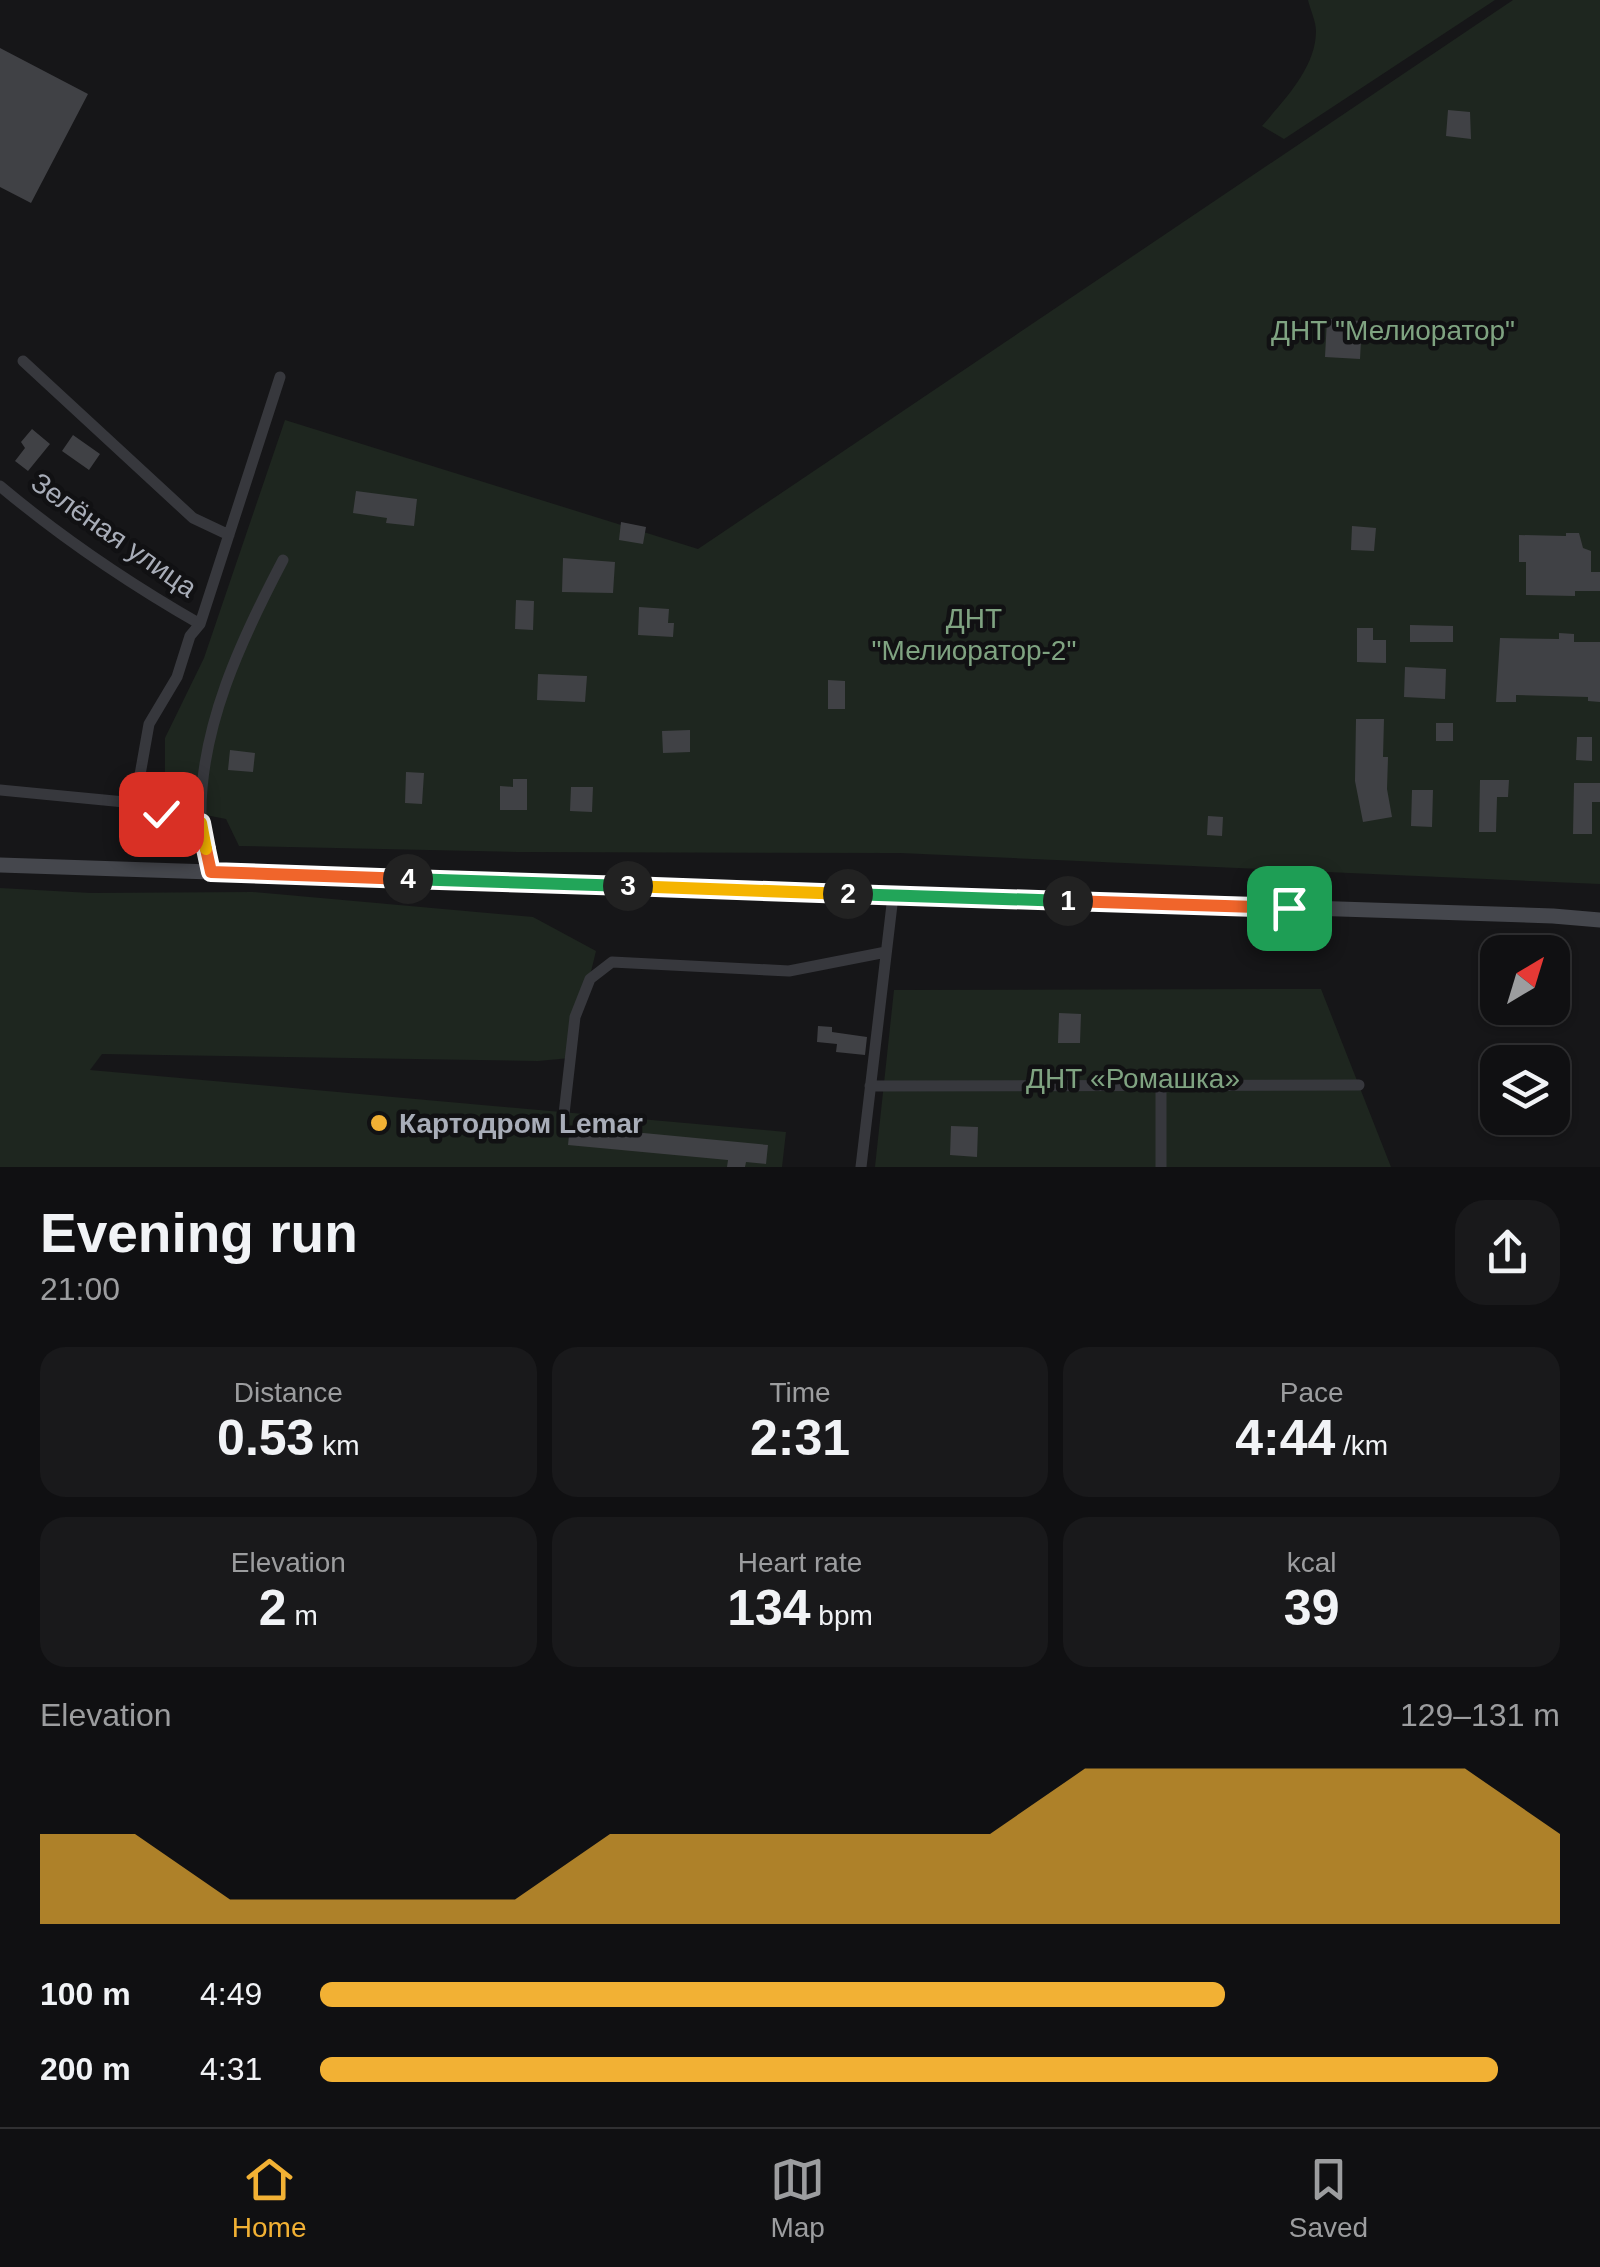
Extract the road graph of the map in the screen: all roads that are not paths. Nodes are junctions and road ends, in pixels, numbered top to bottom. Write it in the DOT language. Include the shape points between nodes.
graph roads {
  1 [pos="23,361"];
  2 [pos="280,377"];
  3 [pos="0,486"];
  4 [pos="229,536"];
  5 [pos="283,560"];
  6 [pos="200,624"];
  7 [pos="0,790"];
  8 [pos="134,803"];
  9 [pos="201,823"];
  10 [pos="0,865"];
  11 [pos="211,872"];
  12 [pos="892,896"];
  13 [pos="1600,920"];
  14 [pos="886,952"];
  15 [pos="1359,1085"];
  16 [pos="870,1086"];
  17 [pos="1162,1086"];
  18 [pos="564,1114"];
  19 [pos="861,1167"];
  20 [pos="1161,1167"];
  1 -- 4 [label="street" via="193,518"];
  2 -- 4 [label="street"];
  3 -- 6 [label="street, Зелёная улица"];
  4 -- 6 [label="street"];
  5 -- 9 [label="street" via="251,620 223,696 202,768"];
  6 -- 8 [label="street" via="149,724"];
  7 -- 8 [label="street"];
  8 -- 9 [label="street"];
  9 -- 11 [label="street"];
  10 -- 11 [label="main road"];
  11 -- 12 [label="main road"];
  12 -- 13 [label="main road"];
  12 -- 14 [label="street"];
  14 -- 16 [label="street"];
  14 -- 18 [label="street" via="790,971 612,962 590,979 575,1017"];
  15 -- 17 [label="street"];
  16 -- 17 [label="street"];
  16 -- 19 [label="street"];
  17 -- 20 [label="street"];
}
